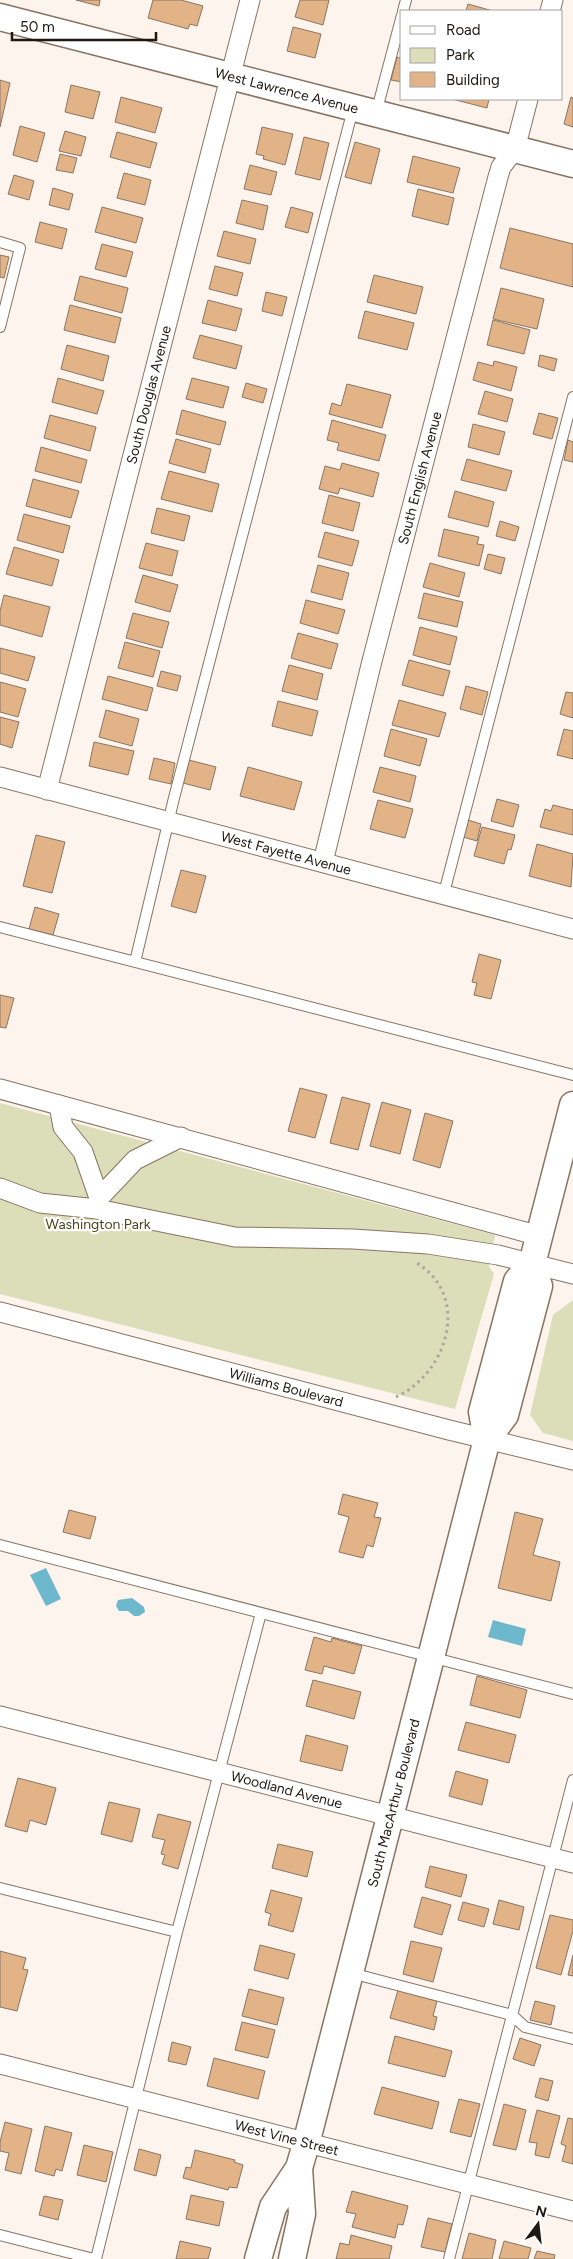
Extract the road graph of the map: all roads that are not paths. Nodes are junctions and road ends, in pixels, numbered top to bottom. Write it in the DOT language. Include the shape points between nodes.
graph roads {
  1 [pos="250,0"];
  2 [pos="0,17"];
  3 [pos="400,20"];
  4 [pos="231,77"];
  5 [pos="528,100"];
  6 [pos="365,111"];
  7 [pos="515,149"];
  8 [pos="573,164"];
  9 [pos="0,242"];
  10 [pos="0,327"];
  11 [pos="573,397"];
  12 [pos="0,778"];
  13 [pos="47,790"];
  14 [pos="168,821"];
  15 [pos="323,862"];
  16 [pos="444,893"];
  17 [pos="0,927"];
  18 [pos="573,929"];
  19 [pos="135,962"];
  20 [pos="573,1075"];
  21 [pos="0,1089"];
  22 [pos="573,1104"];
  23 [pos="59,1105"];
  24 [pos="181,1137"];
  25 [pos="0,1188"];
  26 [pos="98,1204"];
  27 [pos="540,1236"];
  28 [pos="532,1264"];
  29 [pos="573,1274"];
  30 [pos="0,1312"];
  31 [pos="487,1439"];
  32 [pos="573,1460"];
  33 [pos="0,1545"];
  34 [pos="261,1613"];
  35 [pos="432,1658"];
  36 [pos="573,1694"];
  37 [pos="0,1716"];
  38 [pos="220,1773"];
  39 [pos="573,1780"];
  40 [pos="390,1816"];
  41 [pos="552,1857"];
  42 [pos="573,1863"];
  43 [pos="0,1888"];
  44 [pos="177,1932"];
  45 [pos="351,1973"];
  46 [pos="512,2015"];
  47 [pos="573,2039"];
  48 [pos="0,2064"];
  49 [pos="137,2099"];
  50 [pos="306,2144"];
  51 [pos="299,2168"];
  52 [pos="470,2184"];
  53 [pos="573,2211"];
  54 [pos="0,2235"];
  55 [pos="95,2259"];
  56 [pos="258,2259"];
  57 [pos="292,2259"];
  58 [pos="449,2259"];
  1 -- 4 [label="street, South Douglas Avenue"];
  2 -- 4 [label="main road, West Lawrence Avenue"];
  3 -- 6 [label="lane"];
  4 -- 6 [label="main road, West Lawrence Avenue"];
  4 -- 13 [label="street, South Douglas Avenue"];
  5 -- 7 [label="street, South English Avenue"];
  6 -- 7 [label="main road, West Lawrence Avenue"];
  6 -- 14 [label="lane"];
  7 -- 8 [label="main road, West Lawrence Avenue"];
  7 -- 15 [label="street, South English Avenue" via="502,166 498,178"];
  9 -- 10 [label="lane" via="20,248"];
  11 -- 16 [label="lane"];
  12 -- 13 [label="street, West Fayette Avenue"];
  13 -- 14 [label="street, West Fayette Avenue"];
  14 -- 15 [label="street, West Fayette Avenue"];
  14 -- 19 [label="lane"];
  15 -- 16 [label="street, West Fayette Avenue"];
  16 -- 18 [label="street, West Fayette Avenue"];
  17 -- 19 [label="lane"];
  19 -- 20 [label="lane"];
  21 -- 23 [label="street"];
  22 -- 27 [label="main road"];
  23 -- 24 [label="street"];
  23 -- 26 [label="street" via="63,1127 83,1152"];
  24 -- 26 [label="street" via="135,1160"];
  24 -- 27 [label="street"];
  25 -- 26 [label="street" via="40,1203"];
  26 -- 28 [label="street" via="235,1237 428,1244"];
  27 -- 28 [label="main road"];
  28 -- 29 [label="street"];
  28 -- 31 [label="main road, South MacArthur Boulevard" via="539,1286 505,1415"];
  30 -- 31 [label="street, Williams Boulevard"];
  31 -- 32 [label="street, Williams Boulevard"];
  31 -- 35 [label="main road, South MacArthur Boulevard"];
  33 -- 34 [label="lane"];
  34 -- 35 [label="lane"];
  34 -- 38 [label="lane"];
  35 -- 36 [label="lane"];
  35 -- 40 [label="main road, South MacArthur Boulevard"];
  37 -- 38 [label="street, Woodland Avenue"];
  38 -- 40 [label="street, Woodland Avenue"];
  38 -- 44 [label="lane"];
  39 -- 41 [label="lane"];
  40 -- 41 [label="street, Woodland Avenue"];
  40 -- 45 [label="main road, South MacArthur Boulevard"];
  41 -- 42 [label="street, Woodland Avenue"];
  41 -- 46 [label="lane"];
  43 -- 44 [label="lane"];
  44 -- 49 [label="lane"];
  45 -- 46 [label="lane"];
  45 -- 50 [label="main road, South MacArthur Boulevard"];
  46 -- 47 [label="lane" via="525,2027"];
  46 -- 52 [label="lane"];
  48 -- 49 [label="street, West Vine Street"];
  49 -- 50 [label="street, West Vine Street"];
  49 -- 55 [label="lane"];
  50 -- 51 [label="main road, South MacArthur Boulevard"];
  50 -- 52 [label="street, West Vine Street"];
  51 -- 56 [label="main road, South MacArthur Boulevard" via="273,2207"];
  51 -- 57 [label="main road, South MacArthur Boulevard" via="302,2214"];
  52 -- 53 [label="street, West Vine Street"];
  52 -- 58 [label="lane"];
  54 -- 55 [label="lane"];
}
